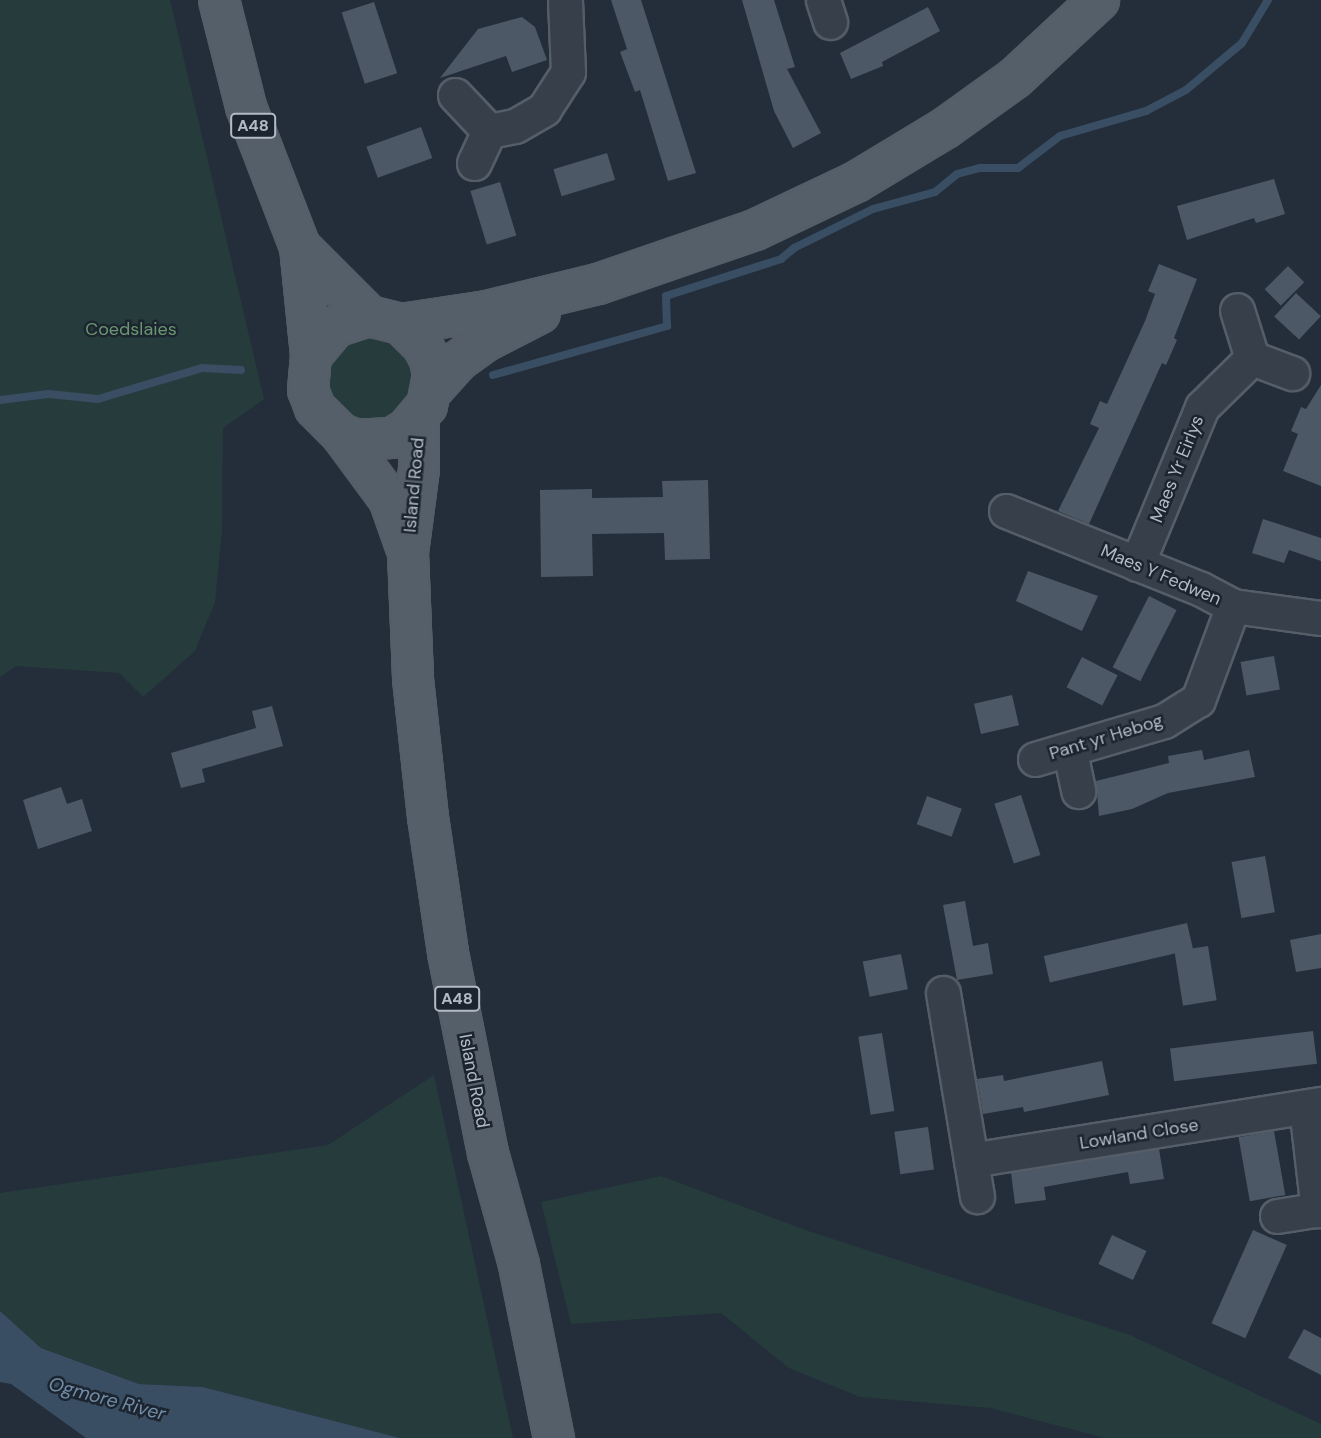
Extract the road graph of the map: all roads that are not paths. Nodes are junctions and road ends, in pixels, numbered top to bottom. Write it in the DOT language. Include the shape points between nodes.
graph roads {
  1 [pos="219,0"];
  2 [pos="565,0"];
  3 [pos="1099,0"];
  4 [pos="455,95"];
  5 [pos="489,131"];
  6 [pos="474,163"];
  7 [pos="300,247"];
  8 [pos="598,284"];
  9 [pos="1237,310"];
  10 [pos="385,320"];
  11 [pos="311,356"];
  12 [pos="1252,358"];
  13 [pos="1293,373"];
  14 [pos="425,404"];
  15 [pos="341,434"];
  16 [pos="1006,512"];
  17 [pos="408,553"];
  18 [pos="1137,564"];
  19 [pos="1233,606"];
  20 [pos="1321,618"];
  21 [pos="1070,752"];
  22 [pos="1035,759"];
  23 [pos="1077,791"];
  24 [pos="943,993"];
  25 [pos="1313,1106"];
  26 [pos="971,1160"];
  27 [pos="977,1196"];
  28 [pos="1319,1210"];
  29 [pos="1276,1216"];
  30 [pos="554,1438"];
  1 -- 7 [label="main road, A48" via="246,107"];
  2 -- 5 [label="street" via="568,72 544,108 515,126"];
  3 -- 8 [label="main road" via="1015,78 944,129 856,181 755,230"];
  4 -- 5 [label="street"];
  5 -- 6 [label="street"];
  7 -- 10 [label="main road, A48"];
  7 -- 11 [label="main road, A48"];
  8 -- 10 [label="main road" via="487,311"];
  8 -- 14 [label="main road" via="484,342 458,361"];
  9 -- 12 [label="street"];
  10 -- 11 [label="main road" via="335,327"];
  10 -- 14 [label="main road" via="424,346 433,375"];
  11 -- 15 [label="main road" via="309,390 315,408"];
  12 -- 13 [label="street"];
  12 -- 18 [label="street, Maes Yr Eirlys" via="1202,407"];
  14 -- 15 [label="main road" via="392,438 357,440"];
  14 -- 17 [label="main road, Island Road / A48"];
  15 -- 17 [label="main road, Island Road / A48" via="389,499"];
  16 -- 18 [label="street, Maes Y Fedwen"];
  17 -- 30 [label="main road, Island Road / A48" via="413,679 448,954"];
  18 -- 19 [label="street, Maes Y Fedwen"];
  19 -- 20 [label="street, Maes Y Fedwen"];
  19 -- 21 [label="street, Pant yr Hebog" via="1198,700 1164,721"];
  21 -- 22 [label="street, Pant yr Hebog"];
  21 -- 23 [label="street"];
  24 -- 26 [label="street"];
  25 -- 26 [label="street, Lowland Close"];
  25 -- 28 [label="street, Lowland Close"];
  26 -- 27 [label="street"];
  28 -- 29 [label="street, Lowland Close"];
}
